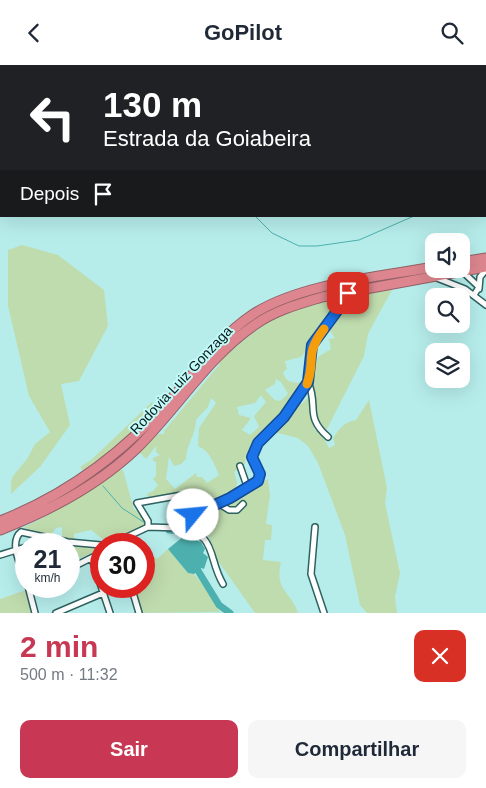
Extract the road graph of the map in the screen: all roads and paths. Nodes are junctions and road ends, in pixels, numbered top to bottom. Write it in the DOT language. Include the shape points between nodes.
graph roads {
  1 [pos="486,258"];
  2 [pos="470,264"];
  3 [pos="470,267"];
  4 [pos="486,268"];
  5 [pos="425,273"];
  6 [pos="425,274"];
  7 [pos="470,276"];
  8 [pos="443,278"];
  9 [pos="479,287"];
  10 [pos="348,293"];
  11 [pos="474,295"];
  12 [pos="480,299"];
  13 [pos="486,305"];
  14 [pos="308,382"];
  15 [pos="328,437"];
  16 [pos="240,466"];
  17 [pos="247,486"];
  18 [pos="182,495"];
  19 [pos="218,503"];
  20 [pos="243,504"];
  21 [pos="0,521"];
  22 [pos="20,527"];
  23 [pos="148,527"];
  24 [pos="315,527"];
  25 [pos="178,528"];
  26 [pos="0,530"];
  27 [pos="18,533"];
  28 [pos="39,533"];
  29 [pos="135,533"];
  30 [pos="15,551"];
  31 [pos="0,555"];
  32 [pos="223,584"];
  33 [pos="31,598"];
  34 [pos="90,598"];
  35 [pos="105,598"];
  36 [pos="135,598"];
  37 [pos="68,607"];
  38 [pos="35,613"];
  39 [pos="56,613"];
  40 [pos="71,613"];
  41 [pos="110,613"];
  42 [pos="139,613"];
  43 [pos="324,613"];
  1 -- 2 [label="highway, Rodovia Luiz Gonzaga"];
  3 -- 4 [label="highway, Rodovia Luiz Gonzaga"];
  4 -- 9 [label="street" via="480,277"];
  5 -- 21 [label="highway, Rodovia Luiz Gonzaga" via="313,290 293,295 252,315 214,348 156,416 112,457 49,498"];
  6 -- 10 [label="highway, Rodovia Luiz Gonzaga"];
  7 -- 9 [label="street"];
  8 -- 11 [label="street"];
  9 -- 11 [label="street"];
  9 -- 12 [label="street"];
  10 -- 14 [label="street" via="312,345"];
  10 -- 22 [label="highway, Rodovia Luiz Gonzaga" via="296,304 257,323 228,346 167,417 118,464"];
  11 -- 12 [label="street"];
  12 -- 13 [label="street"];
  14 -- 15 [label="street" via="312,393 312,416 317,427"];
  14 -- 17 [label="street" via="284,417 255,447 252,457 259,477 256,483"];
  16 -- 17 [label="street"];
  17 -- 19 [label="street"];
  18 -- 23 [label="street" via="137,503"];
  19 -- 20 [label="street" via="229,511"];
  19 -- 25 [label="street" via="200,514 189,516"];
  22 -- 26 [label="highway, Rodovia Luiz Gonzaga"];
  22 -- 27 [label="street"];
  22 -- 28 [label="street"];
  23 -- 25 [label="street"];
  23 -- 29 [label="street"];
  24 -- 43 [label="street" via="312,580"];
  25 -- 32 [label="street" via="192,530 204,538 211,547 217,574"];
  30 -- 31 [label="street"];
  33 -- 38 [label="street"];
  34 -- 37 [label="street"];
  35 -- 41 [label="street"];
  36 -- 42 [label="street"];
  37 -- 39 [label="street"];
  37 -- 40 [label="street"];
}
